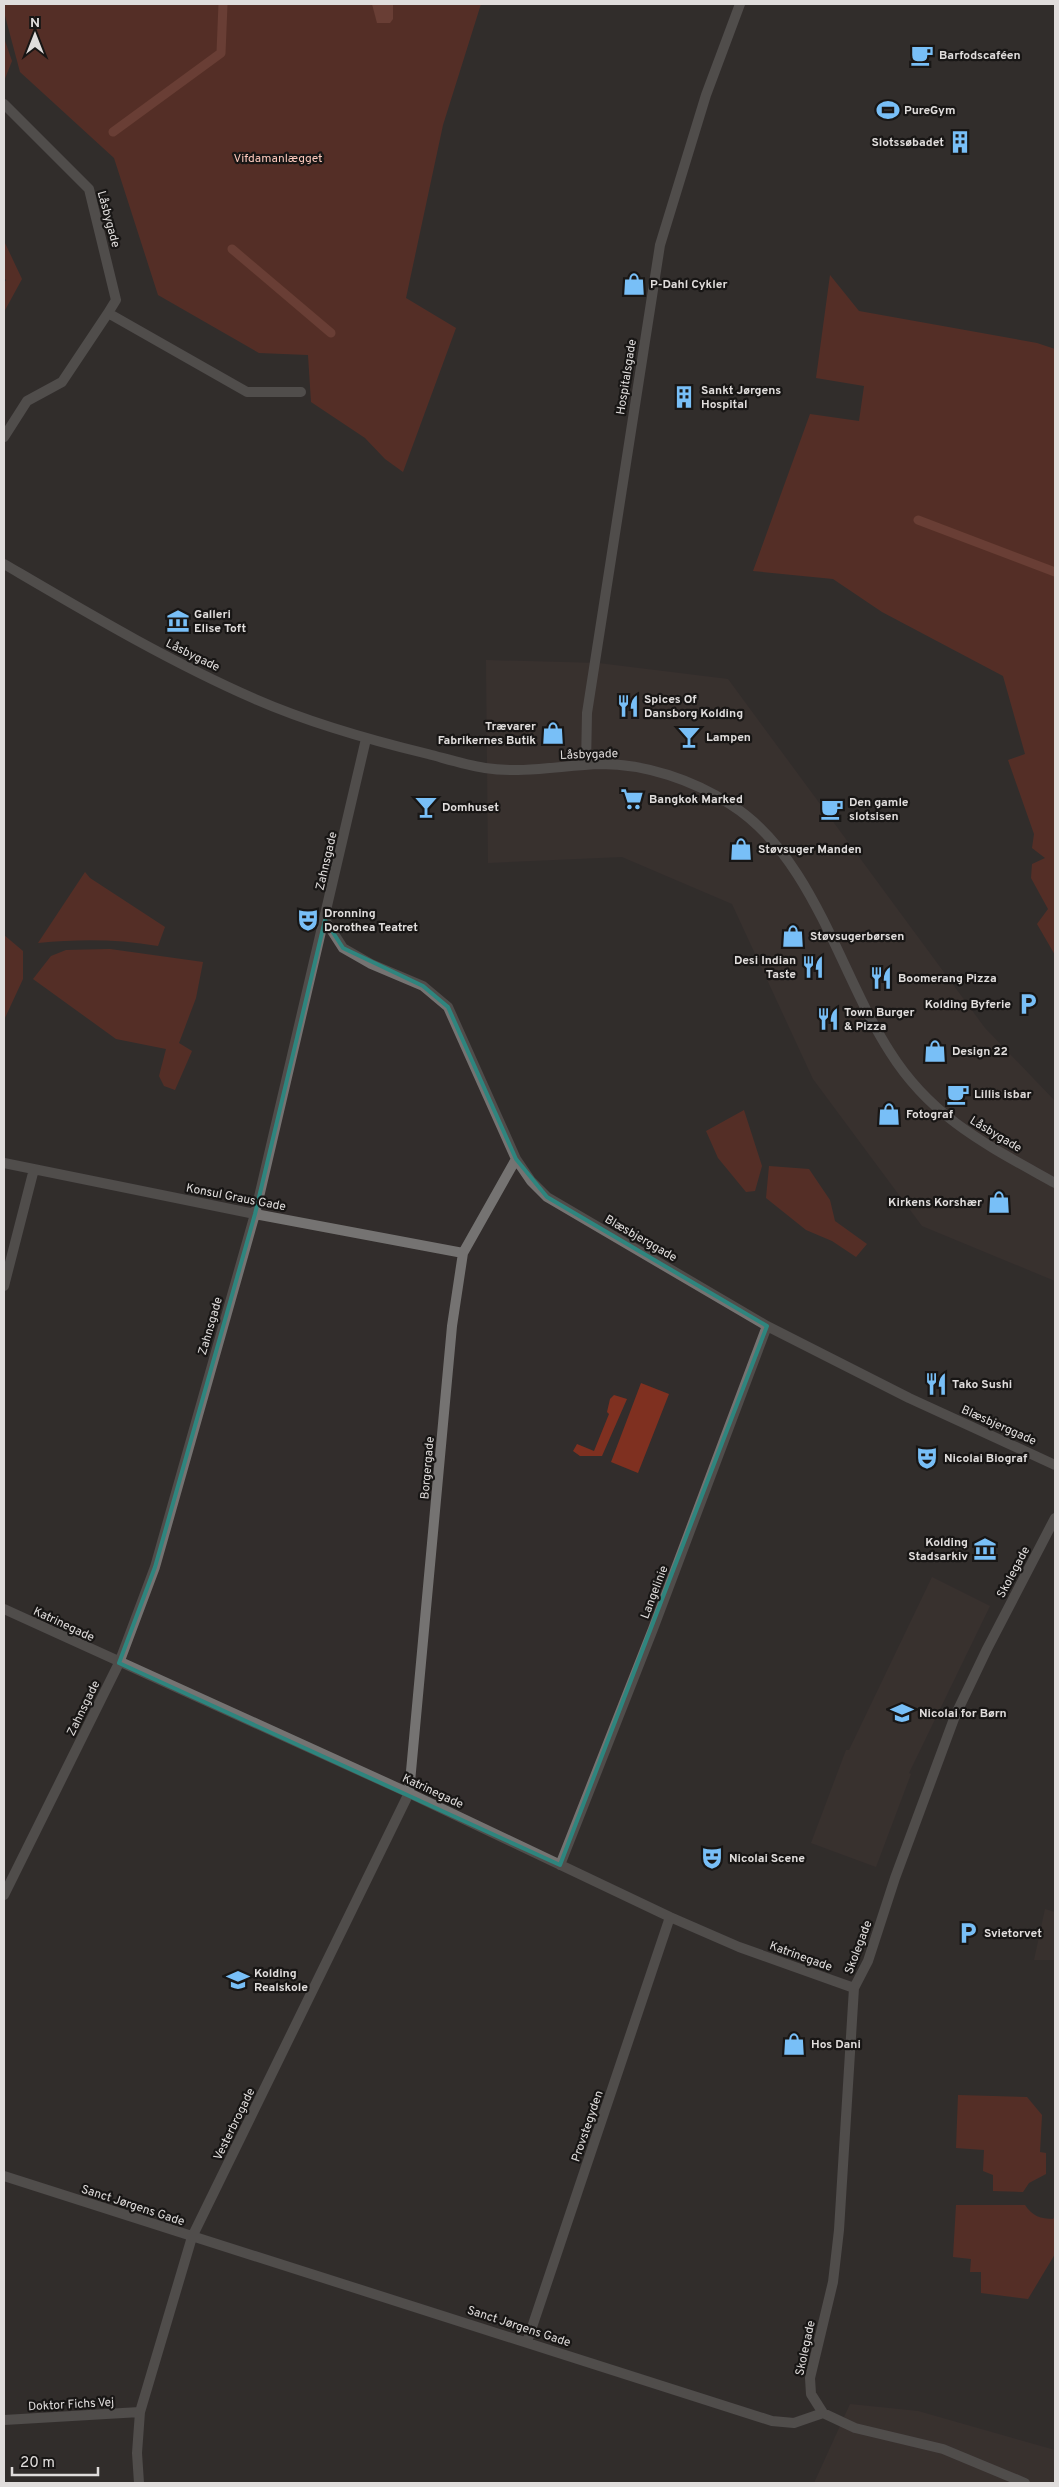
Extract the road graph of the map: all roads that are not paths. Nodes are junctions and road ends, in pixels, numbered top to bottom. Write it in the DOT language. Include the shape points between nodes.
graph roads {
  1 [pos="740,4"];
  2 [pos="4,104"];
  3 [pos="108,313"];
  4 [pos="301,392"];
  5 [pos="4,437"];
  6 [pos="4,564"];
  7 [pos="366,739"];
  8 [pos="586,765"];
  9 [pos="326,920"];
  10 [pos="516,1159"];
  11 [pos="4,1163"];
  12 [pos="34,1169"];
  13 [pos="1055,1184"];
  14 [pos="255,1214"];
  15 [pos="463,1253"];
  16 [pos="4,1286"];
  17 [pos="767,1326"];
  18 [pos="1055,1465"];
  19 [pos="1055,1518"];
  20 [pos="4,1609"];
  21 [pos="119,1663"];
  22 [pos="409,1793"];
  23 [pos="560,1865"];
  24 [pos="4,1895"];
  25 [pos="670,1918"];
  26 [pos="854,1988"];
  27 [pos="4,2176"];
  28 [pos="192,2237"];
  29 [pos="527,2342"];
  30 [pos="140,2412"];
  31 [pos="823,2413"];
  32 [pos="4,2420"];
  33 [pos="139,2483"];
  34 [pos="1025,2483"];
  1 -- 8 [label="street, Hospitalsgade" via="706,95 660,245 588,713"];
  2 -- 3 [label="street, Låsbygade" via="89,189 116,300"];
  3 -- 4 [label="street" via="247,392"];
  3 -- 5 [label="street, Låsbygade" via="62,382 28,401"];
  6 -- 7 [label="street, Låsbygade" via="113,629 256,700"];
  7 -- 8 [label="street, Låsbygade" via="486,768 518,770"];
  7 -- 9 [label="street, Zahnsgade"];
  8 -- 13 [label="street, Låsbygade" via="630,765 688,783 730,804 759,824 816,906 889,1052 915,1086 943,1114 978,1140"];
  9 -- 10 [label="street, Blæsbjerggade" via="343,948 423,986 448,1006"];
  9 -- 14 [label="street, Zahnsgade"];
  10 -- 15 [label="street, Borgergade"];
  10 -- 17 [label="street, Blæsbjerggade" via="531,1182 547,1197"];
  11 -- 12 [label="street, Konsul Graus Gade"];
  12 -- 14 [label="street, Konsul Graus Gade"];
  12 -- 16 [label="street"];
  14 -- 15 [label="street, Konsul Graus Gade"];
  14 -- 21 [label="street, Zahnsgade" via="155,1567"];
  15 -- 22 [label="street, Borgergade" via="452,1336"];
  17 -- 18 [label="street, Blæsbjerggade" via="909,1398"];
  17 -- 23 [label="street, Langelinie" via="653,1630"];
  19 -- 26 [label="street, Skolegade" via="955,1716 868,1961"];
  20 -- 21 [label="street, Katrinegade"];
  21 -- 22 [label="street, Katrinegade"];
  21 -- 24 [label="street, Zahnsgade"];
  22 -- 23 [label="street, Katrinegade"];
  22 -- 28 [label="street, Vesterbrogade"];
  23 -- 25 [label="street, Katrinegade"];
  25 -- 26 [label="street, Katrinegade" via="739,1947"];
  25 -- 29 [label="street, Provstegyden"];
  26 -- 31 [label="street, Skolegade" via="839,2230 833,2282 810,2378 811,2394"];
  27 -- 28 [label="street, Sanct Jørgens Gade"];
  28 -- 29 [label="street, Sanct Jørgens Gade"];
  28 -- 30 [label="street, Vesterbrogade"];
  29 -- 31 [label="street, Sanct Jørgens Gade" via="772,2422 794,2423"];
  30 -- 32 [label="street, Doktor Fichs Vej"];
  30 -- 33 [label="street, Vesterbrogade"];
  31 -- 34 [label="street" via="855,2428 943,2449"];
}
